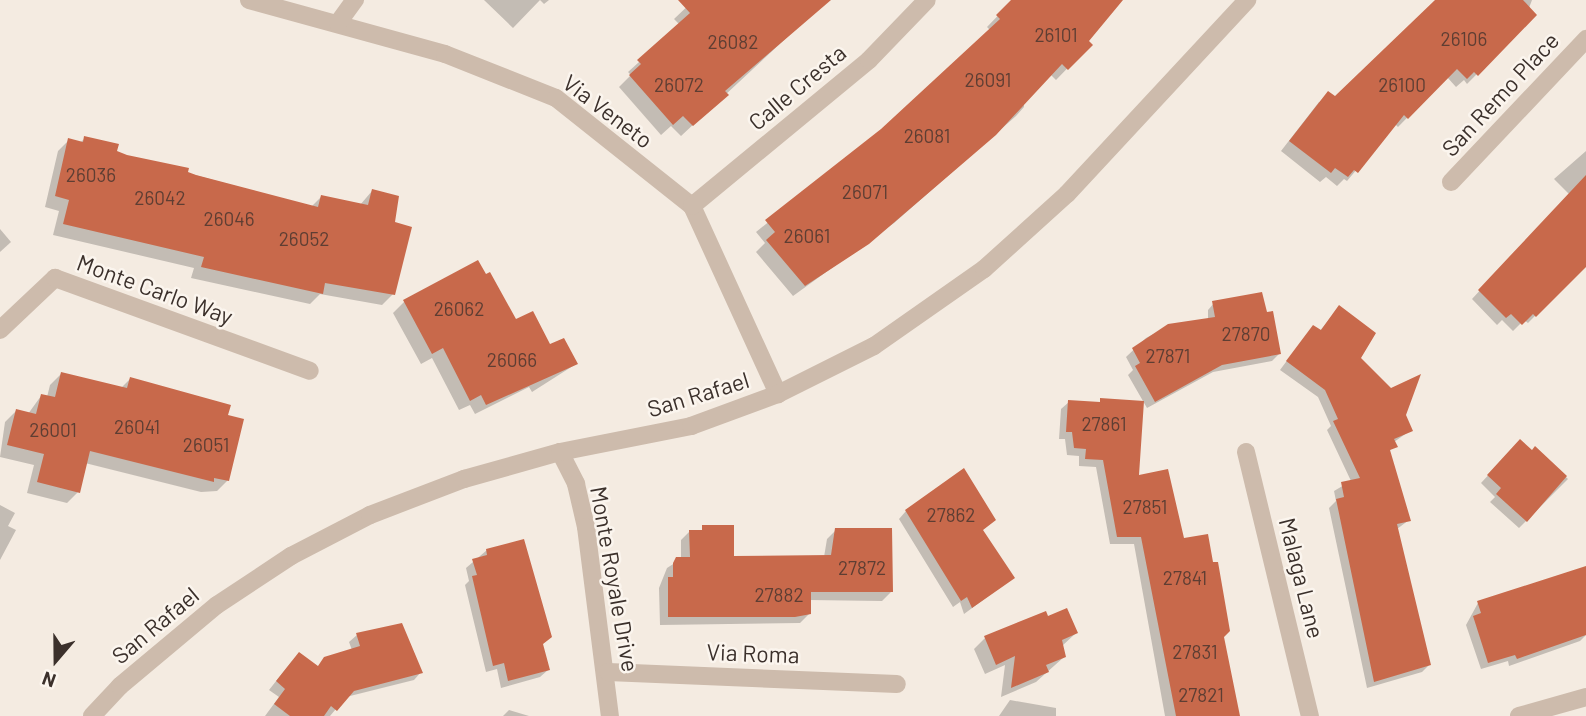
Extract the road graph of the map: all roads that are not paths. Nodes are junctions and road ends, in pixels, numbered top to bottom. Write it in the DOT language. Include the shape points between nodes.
graph roads {
  1 [pos="249,0"];
  2 [pos="355,0"];
  3 [pos="927,0"];
  4 [pos="1247,0"];
  5 [pos="338,23"];
  6 [pos="1586,39"];
  7 [pos="1451,182"];
  8 [pos="692,206"];
  9 [pos="0,330"];
  10 [pos="310,371"];
  11 [pos="778,394"];
  12 [pos="1246,452"];
  13 [pos="560,453"];
  14 [pos="608,672"];
  15 [pos="897,684"];
  16 [pos="1586,697"];
  17 [pos="92,716"];
  18 [pos="610,716"];
  19 [pos="1310,716"];
  20 [pos="1519,716"];
  1 -- 5 [label="street, Via Veneto"];
  2 -- 5 [label="street"];
  3 -- 8 [label="street, Calle Cresta" via="869,60"];
  4 -- 11 [label="street, San Rafael" via="1067,194 984,269 874,346"];
  5 -- 8 [label="street, Via Veneto" via="445,54 556,98"];
  6 -- 7 [label="street, San Remo Place"];
  8 -- 11 [label="street, Via Veneto"];
  9 -- 10 [label="street, Monte Carlo Way" via="55,278"];
  11 -- 13 [label="street, San Rafael" via="691,426"];
  12 -- 19 [label="street, Malaga Lane"];
  13 -- 14 [label="street, Monte Royale Drive" via="576,484 586,527"];
  13 -- 17 [label="street, San Rafael" via="440,488 370,515 291,556 217,605"];
  14 -- 15 [label="street, Via Roma"];
  14 -- 18 [label="street, Monte Royale Drive"];
  16 -- 20 [label="street"];
}
